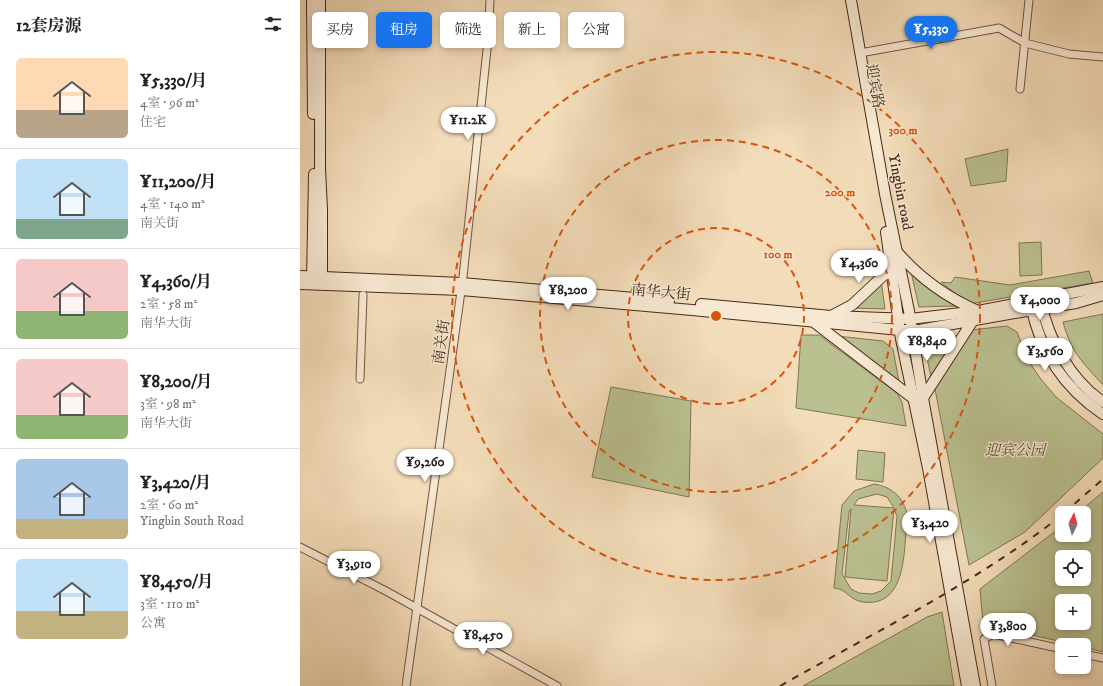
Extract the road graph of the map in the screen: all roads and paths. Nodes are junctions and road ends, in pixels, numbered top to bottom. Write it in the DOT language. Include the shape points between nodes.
graph roads {
  1 [pos="312,0"];
  2 [pos="320,0"];
  3 [pos="490,0"];
  4 [pos="844,0"];
  5 [pos="851,0"];
  6 [pos="1029,0"];
  7 [pos="1025,43"];
  8 [pos="860,53"];
  9 [pos="1103,57"];
  10 [pos="1020,89"];
  11 [pos="893,253"];
  12 [pos="300,276"];
  13 [pos="317,281"];
  14 [pos="300,284"];
  15 [pos="461,286"];
  16 [pos="1103,287"];
  17 [pos="363,295"];
  18 [pos="1103,295"];
  19 [pos="1036,305"];
  20 [pos="978,311"];
  21 [pos="831,316"];
  22 [pos="898,319"];
  23 [pos="910,319"];
  24 [pos="972,322"];
  25 [pos="815,323"];
  26 [pos="900,330"];
  27 [pos="911,330"];
  28 [pos="360,379"];
  29 [pos="918,398"];
  30 [pos="1103,402"];
  31 [pos="1103,414"];
  32 [pos="300,547"];
  33 [pos="417,608"];
  34 [pos="1055,647"];
  35 [pos="1091,655"];
  36 [pos="1103,658"];
  37 [pos="406,686"];
  38 [pos="558,686"];
  39 [pos="967,686"];
  40 [pos="975,686"];
  41 [pos="992,686"];
  1 -- 13 [label="main road"];
  2 -- 13 [label="main road"];
  3 -- 15 [label="street, 南关街" via="486,61"];
  4 -- 11 [label="main road, 迎宾路"];
  5 -- 8 [label="main road, Yingbin road"];
  6 -- 7 [label="street"];
  7 -- 8 [label="street" via="999,28"];
  7 -- 9 [label="street" via="1069,54"];
  7 -- 10 [label="street"];
  8 -- 11 [label="main road, Yingbin road"];
  11 -- 20 [label="main road" via="956,302"];
  11 -- 21 [label="main road" via="885,274 852,305"];
  11 -- 22 [label="main road, 迎宾路"];
  11 -- 23 [label="main road, Yingbin road"];
  12 -- 13 [label="main road, 南华大街"];
  13 -- 14 [label="main road, 南华大街"];
  13 -- 15 [label="main road, 南华大街"];
  15 -- 21 [label="main road, 南华大街"];
  15 -- 25 [label="main road, 南华大街"];
  15 -- 33 [label="street, 南关街"];
  16 -- 19 [label="main road"];
  17 -- 28 [label="street"];
  18 -- 19 [label="main road" via="1076,303"];
  19 -- 20 [label="main road, 南华大街"];
  19 -- 24 [label="main road, 南华大街"];
  19 -- 30 [label="main road" via="1055,346 1069,367 1090,393"];
  19 -- 31 [label="main road" via="1050,359 1066,384"];
  20 -- 23 [label="main road, 南华大街"];
  21 -- 22 [label="main road, 南华大街"];
  22 -- 23 [label="main road, 南华大街"];
  22 -- 26 [label="main road, 迎宾路"];
  23 -- 27 [label="main road, Yingbin road"];
  24 -- 27 [label="main road, 南华大街"];
  24 -- 29 [label="main road"];
  25 -- 26 [label="main road, 南华大街"];
  25 -- 29 [label="main road"];
  26 -- 27 [label="main road, 南华大街"];
  26 -- 29 [label="main road, 迎宾路"];
  27 -- 29 [label="main road, Yingbin road"];
  29 -- 39 [label="main road"];
  29 -- 40 [label="main road"];
  32 -- 33 [label="street"];
  33 -- 37 [label="street, 南关街"];
  33 -- 38 [label="street"];
  34 -- 41 [label="street" via="993,634 984,639"];
  35 -- 36 [label="street"];
}
